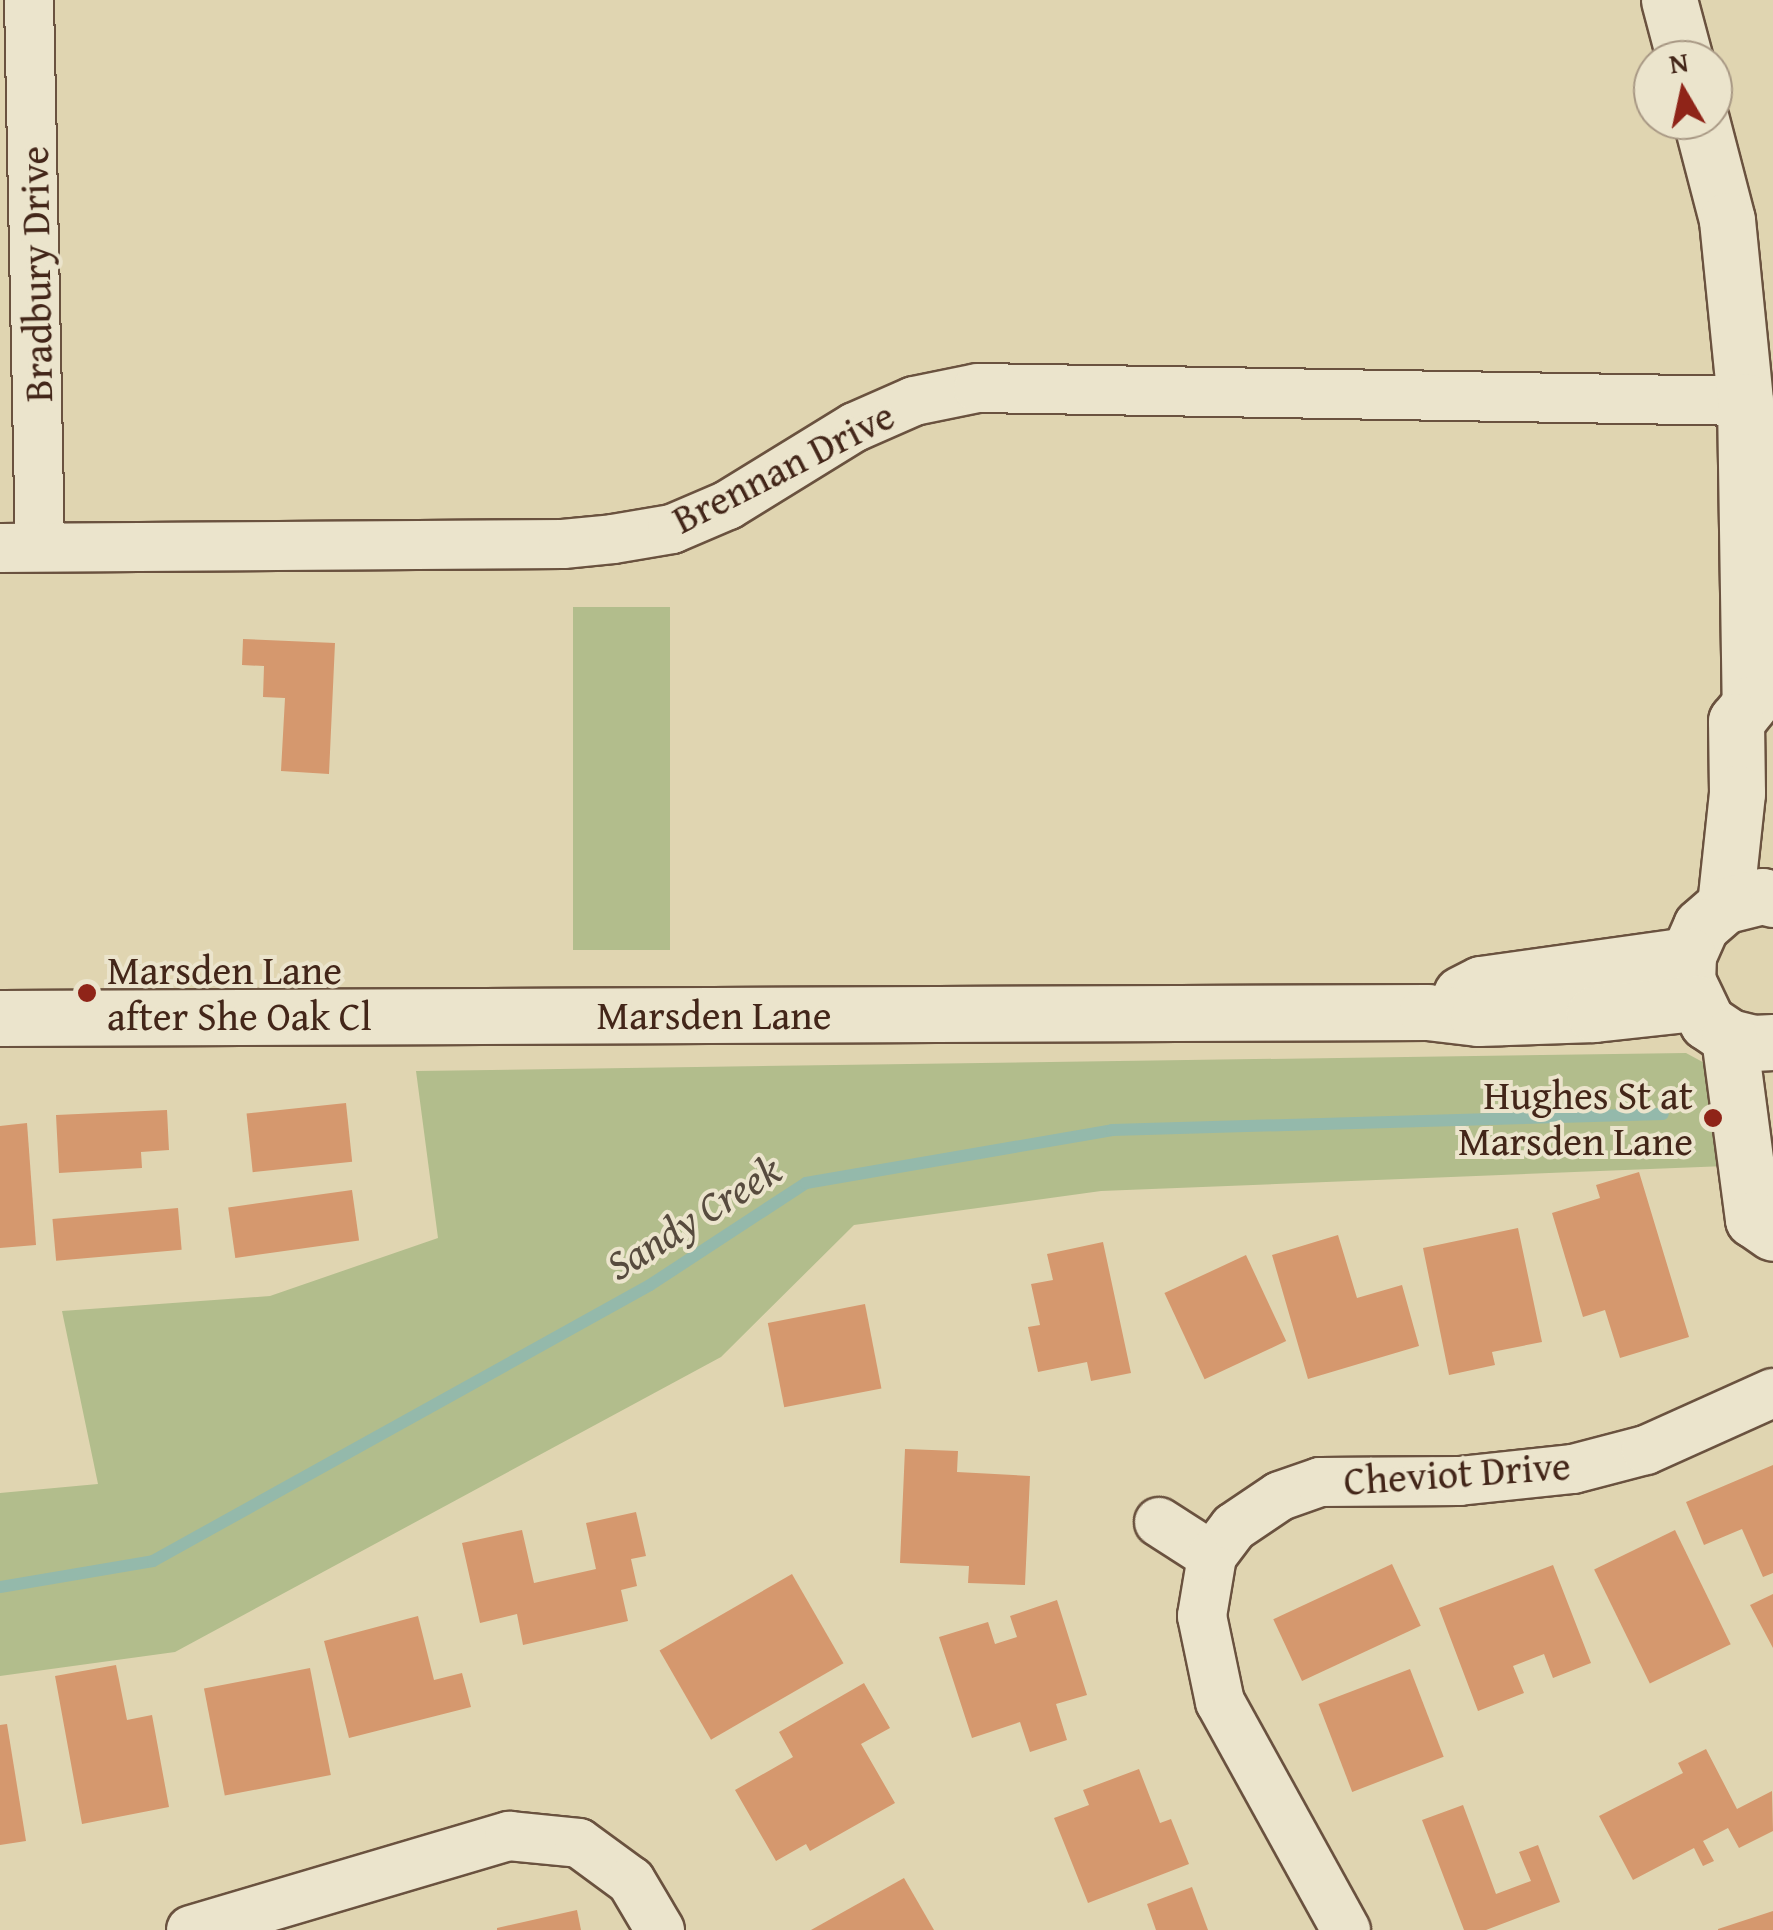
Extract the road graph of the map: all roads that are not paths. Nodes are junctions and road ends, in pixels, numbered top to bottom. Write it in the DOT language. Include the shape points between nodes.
graph roads {
  1 [pos="30,0"];
  2 [pos="1669,0"];
  3 [pos="1680,40"];
  4 [pos="1706,140"];
  5 [pos="1745,402"];
  6 [pos="20,548"];
  7 [pos="1750,704"];
  8 [pos="1773,774"];
  9 [pos="1749,902"];
  10 [pos="1721,1009"];
  11 [pos="0,1018"];
  12 [pos="1773,1233"];
  13 [pos="1773,1394"];
  14 [pos="1159,1522"];
  15 [pos="1212,1556"];
  16 [pos="191,1930"];
  17 [pos="660,1930"];
  18 [pos="1346,1930"];
  1 -- 6 [label="street, Bradbury Drive"];
  2 -- 3 [label="main road"];
  4 -- 5 [label="main road" via="1728,220"];
  5 -- 6 [label="street, Brennan Drive" via="978,388 914,401 855,426 728,505 672,529 563,544"];
  5 -- 7 [label="main road"];
  7 -- 8 [label="main road" via="1768,726"];
  7 -- 9 [label="main road" via="1736,721"];
  9 -- 10 [label="main road" via="1702,926"];
  10 -- 11 [label="main road, Marsden Lane" via="1481,984 1427,1012"];
  10 -- 12 [label="main road" via="1753,1218"];
  13 -- 15 [label="street, Cheviot Drive" via="1646,1450 1573,1469 1459,1481 1320,1482 1280,1496 1234,1527"];
  14 -- 15 [label="street"];
  15 -- 18 [label="street" via="1202,1616 1220,1702"];
  16 -- 17 [label="street" via="509,1836 579,1843 631,1880"];
}
